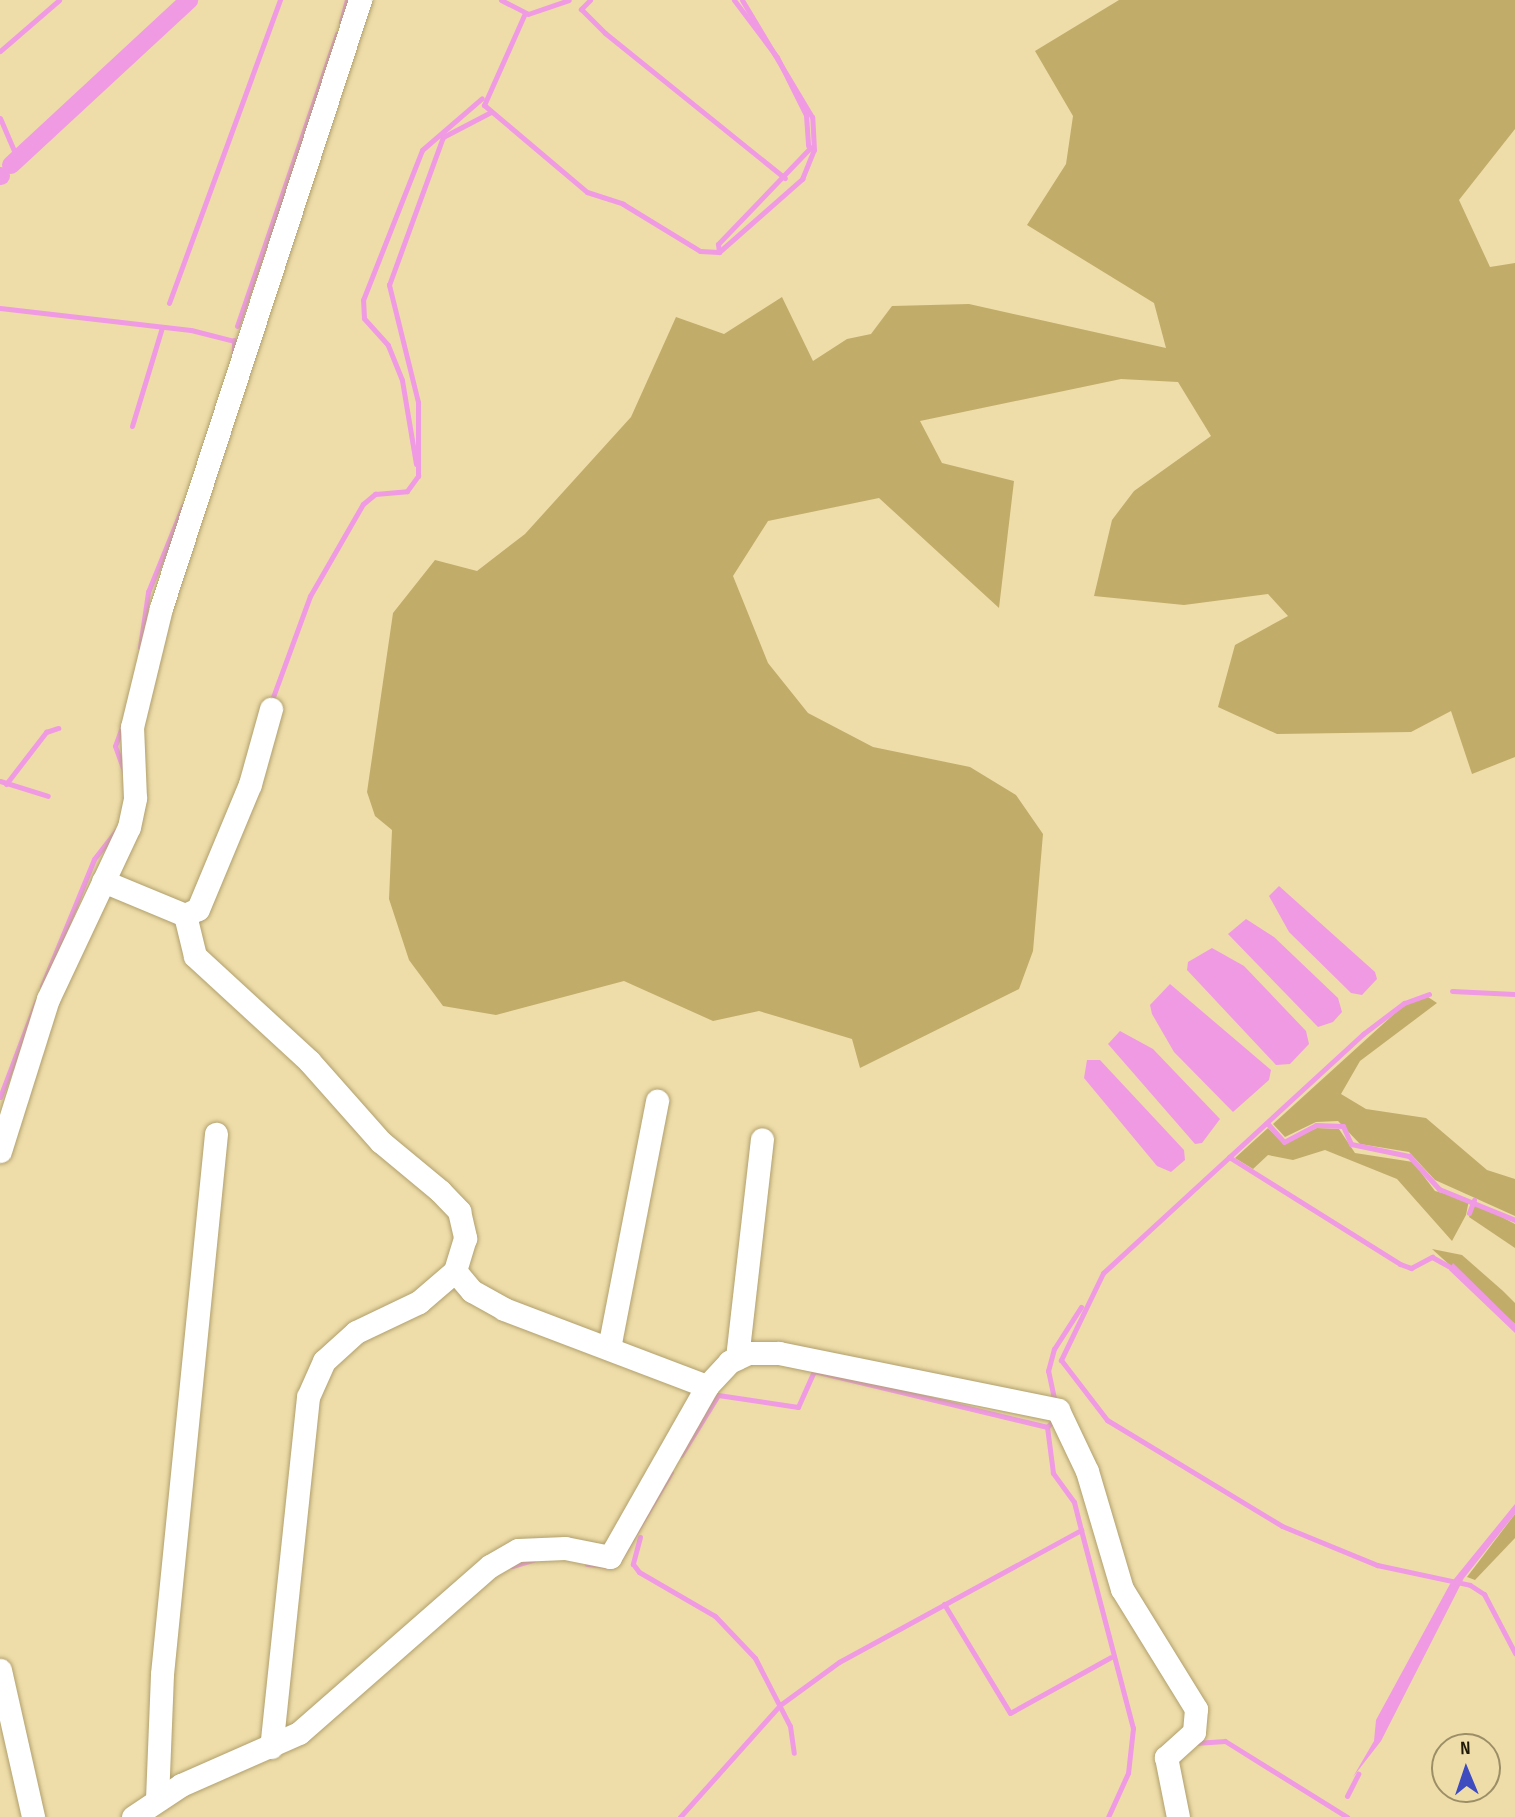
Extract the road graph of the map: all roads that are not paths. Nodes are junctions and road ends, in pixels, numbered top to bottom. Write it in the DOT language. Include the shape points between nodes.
graph roads {
  1 [pos="360,0"];
  2 [pos="271,709"];
  3 [pos="103,881"];
  4 [pos="185,915"];
  5 [pos="657,1101"];
  6 [pos="216,1134"];
  7 [pos="762,1139"];
  8 [pos="0,1151"];
  9 [pos="455,1271"];
  10 [pos="609,1348"];
  11 [pos="737,1358"];
  12 [pos="707,1385"];
  13 [pos="0,1670"];
  14 [pos="271,1747"];
  15 [pos="157,1799"];
  16 [pos="33,1817"];
  17 [pos="133,1817"];
  18 [pos="1178,1817"];
  1 -- 3 [label="street" via="161,608 132,727 131,817"];
  2 -- 4 [label="street" via="207,895"];
  3 -- 4 [label="street"];
  3 -- 8 [label="street" via="48,999"];
  4 -- 9 [label="street" via="195,956 459,1211 465,1238"];
  5 -- 10 [label="street"];
  6 -- 15 [label="street" via="162,1674"];
  7 -- 11 [label="street"];
  9 -- 10 [label="street" via="472,1291 504,1309"];
  9 -- 14 [label="street" via="419,1302 356,1332 324,1361 308,1397"];
  10 -- 12 [label="street"];
  11 -- 12 [label="street"];
  11 -- 18 [label="street" via="779,1353 838,1360 1058,1410 1087,1471 1122,1589 1196,1709 1194,1732 1166,1757"];
  12 -- 14 [label="street" via="610,1557 565,1548 518,1550 490,1566 345,1696"];
  13 -- 16 [label="street"];
  14 -- 15 [label="street"];
  15 -- 17 [label="street"];
}
